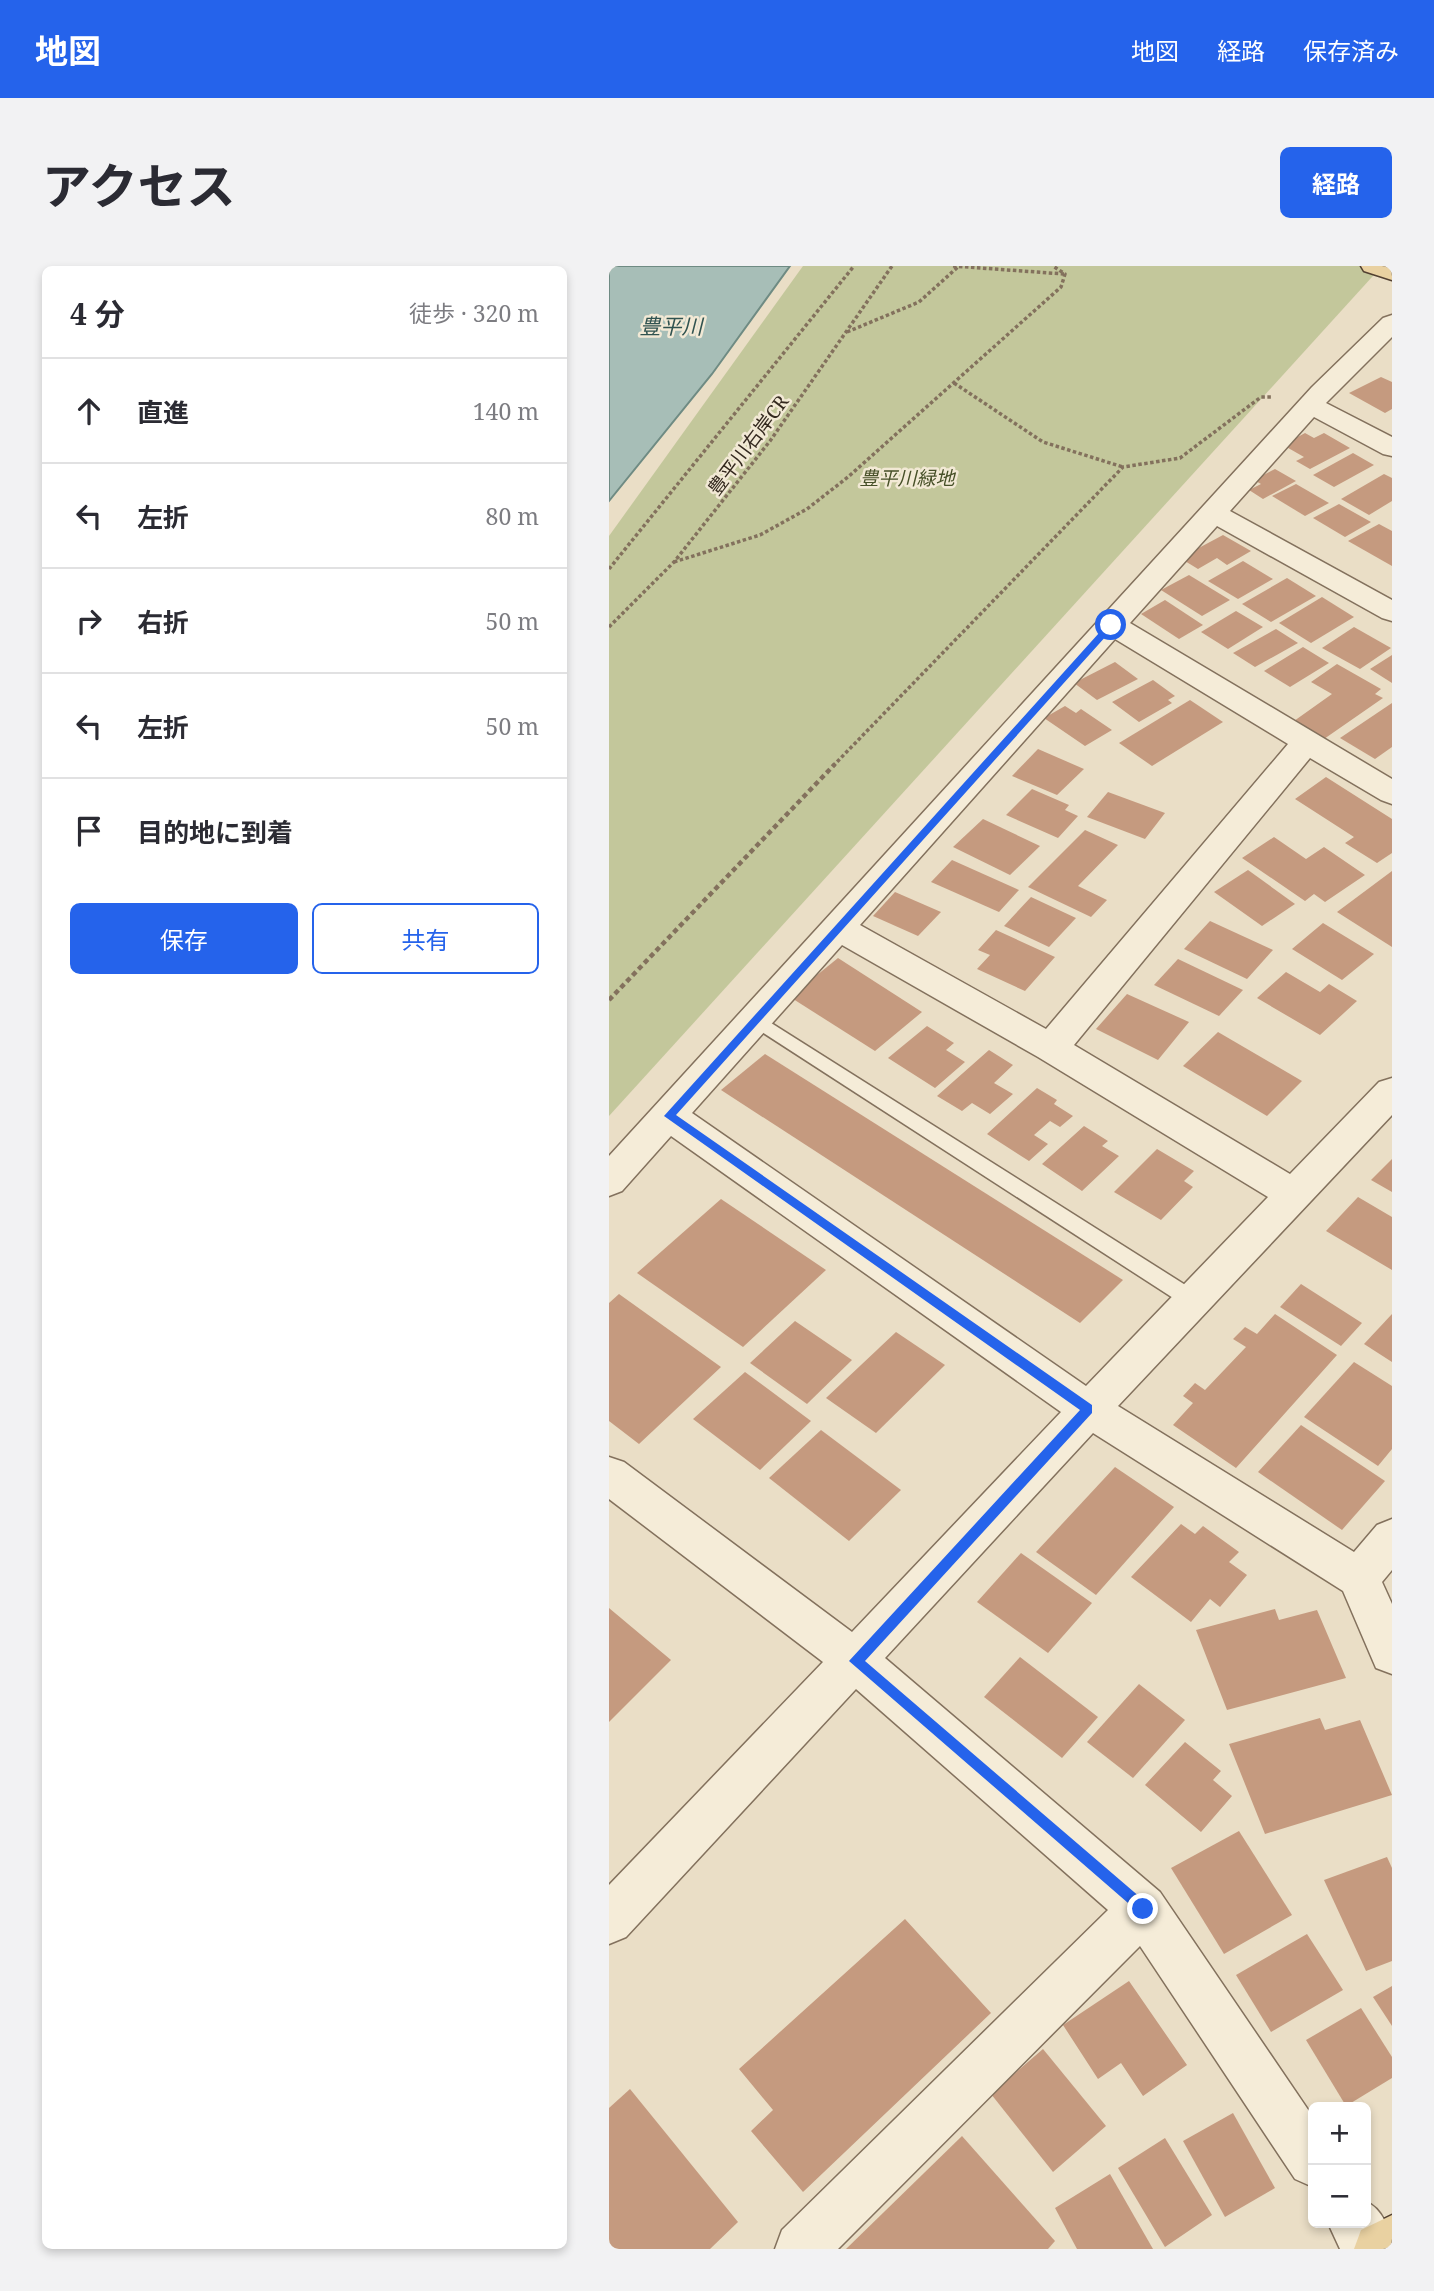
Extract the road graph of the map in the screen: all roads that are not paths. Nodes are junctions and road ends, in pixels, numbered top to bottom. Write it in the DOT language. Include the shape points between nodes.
graph roads {
  1 [pos="1373,266"];
  2 [pos="1392,274"];
  3 [pos="1392,323"];
  4 [pos="1311,405"];
  5 [pos="1392,448"];
  6 [pos="1214,513"];
  7 [pos="1392,612"];
  8 [pos="1111,625"];
  9 [pos="1307,741"];
  10 [pos="1392,793"];
  11 [pos="838,928"];
  12 [pos="757,1020"];
  13 [pos="1051,1048"];
  14 [pos="1392,1092"];
  15 [pos="669,1116"];
  16 [pos="609,1181"];
  17 [pos="1293,1194"];
  18 [pos="1191,1299"];
  19 [pos="1088,1409"];
  20 [pos="609,1475"];
  21 [pos="1392,1538"];
  22 [pos="1359,1578"];
  23 [pos="1392,1654"];
  24 [pos="856,1661"];
  25 [pos="1143,1909"];
  26 [pos="609,1920"];
  27 [pos="1308,2154"];
  28 [pos="1357,2228"];
  29 [pos="1392,2241"];
  30 [pos="801,2249"];
  31 [pos="1371,2249"];
  32 [pos="1380,2249"];
  1 -- 2 [label="main road"];
  3 -- 4 [label="street"];
  4 -- 5 [label="street"];
  4 -- 6 [label="street"];
  6 -- 7 [label="street"];
  6 -- 8 [label="street"];
  8 -- 9 [label="street"];
  8 -- 11 [label="street"];
  9 -- 10 [label="street"];
  9 -- 13 [label="street"];
  11 -- 12 [label="street"];
  11 -- 13 [label="street"];
  12 -- 15 [label="street"];
  12 -- 18 [label="lane"];
  13 -- 17 [label="street"];
  14 -- 17 [label="street"];
  15 -- 16 [label="street"];
  15 -- 19 [label="street"];
  17 -- 18 [label="street"];
  18 -- 19 [label="street"];
  19 -- 22 [label="street"];
  19 -- 24 [label="street"];
  20 -- 24 [label="street"];
  21 -- 22 [label="street"];
  22 -- 23 [label="street"];
  24 -- 25 [label="street"];
  24 -- 26 [label="street"];
  25 -- 27 [label="street"];
  25 -- 30 [label="street"];
  28 -- 31 [label="street"];
  29 -- 32 [label="main road"];
}
